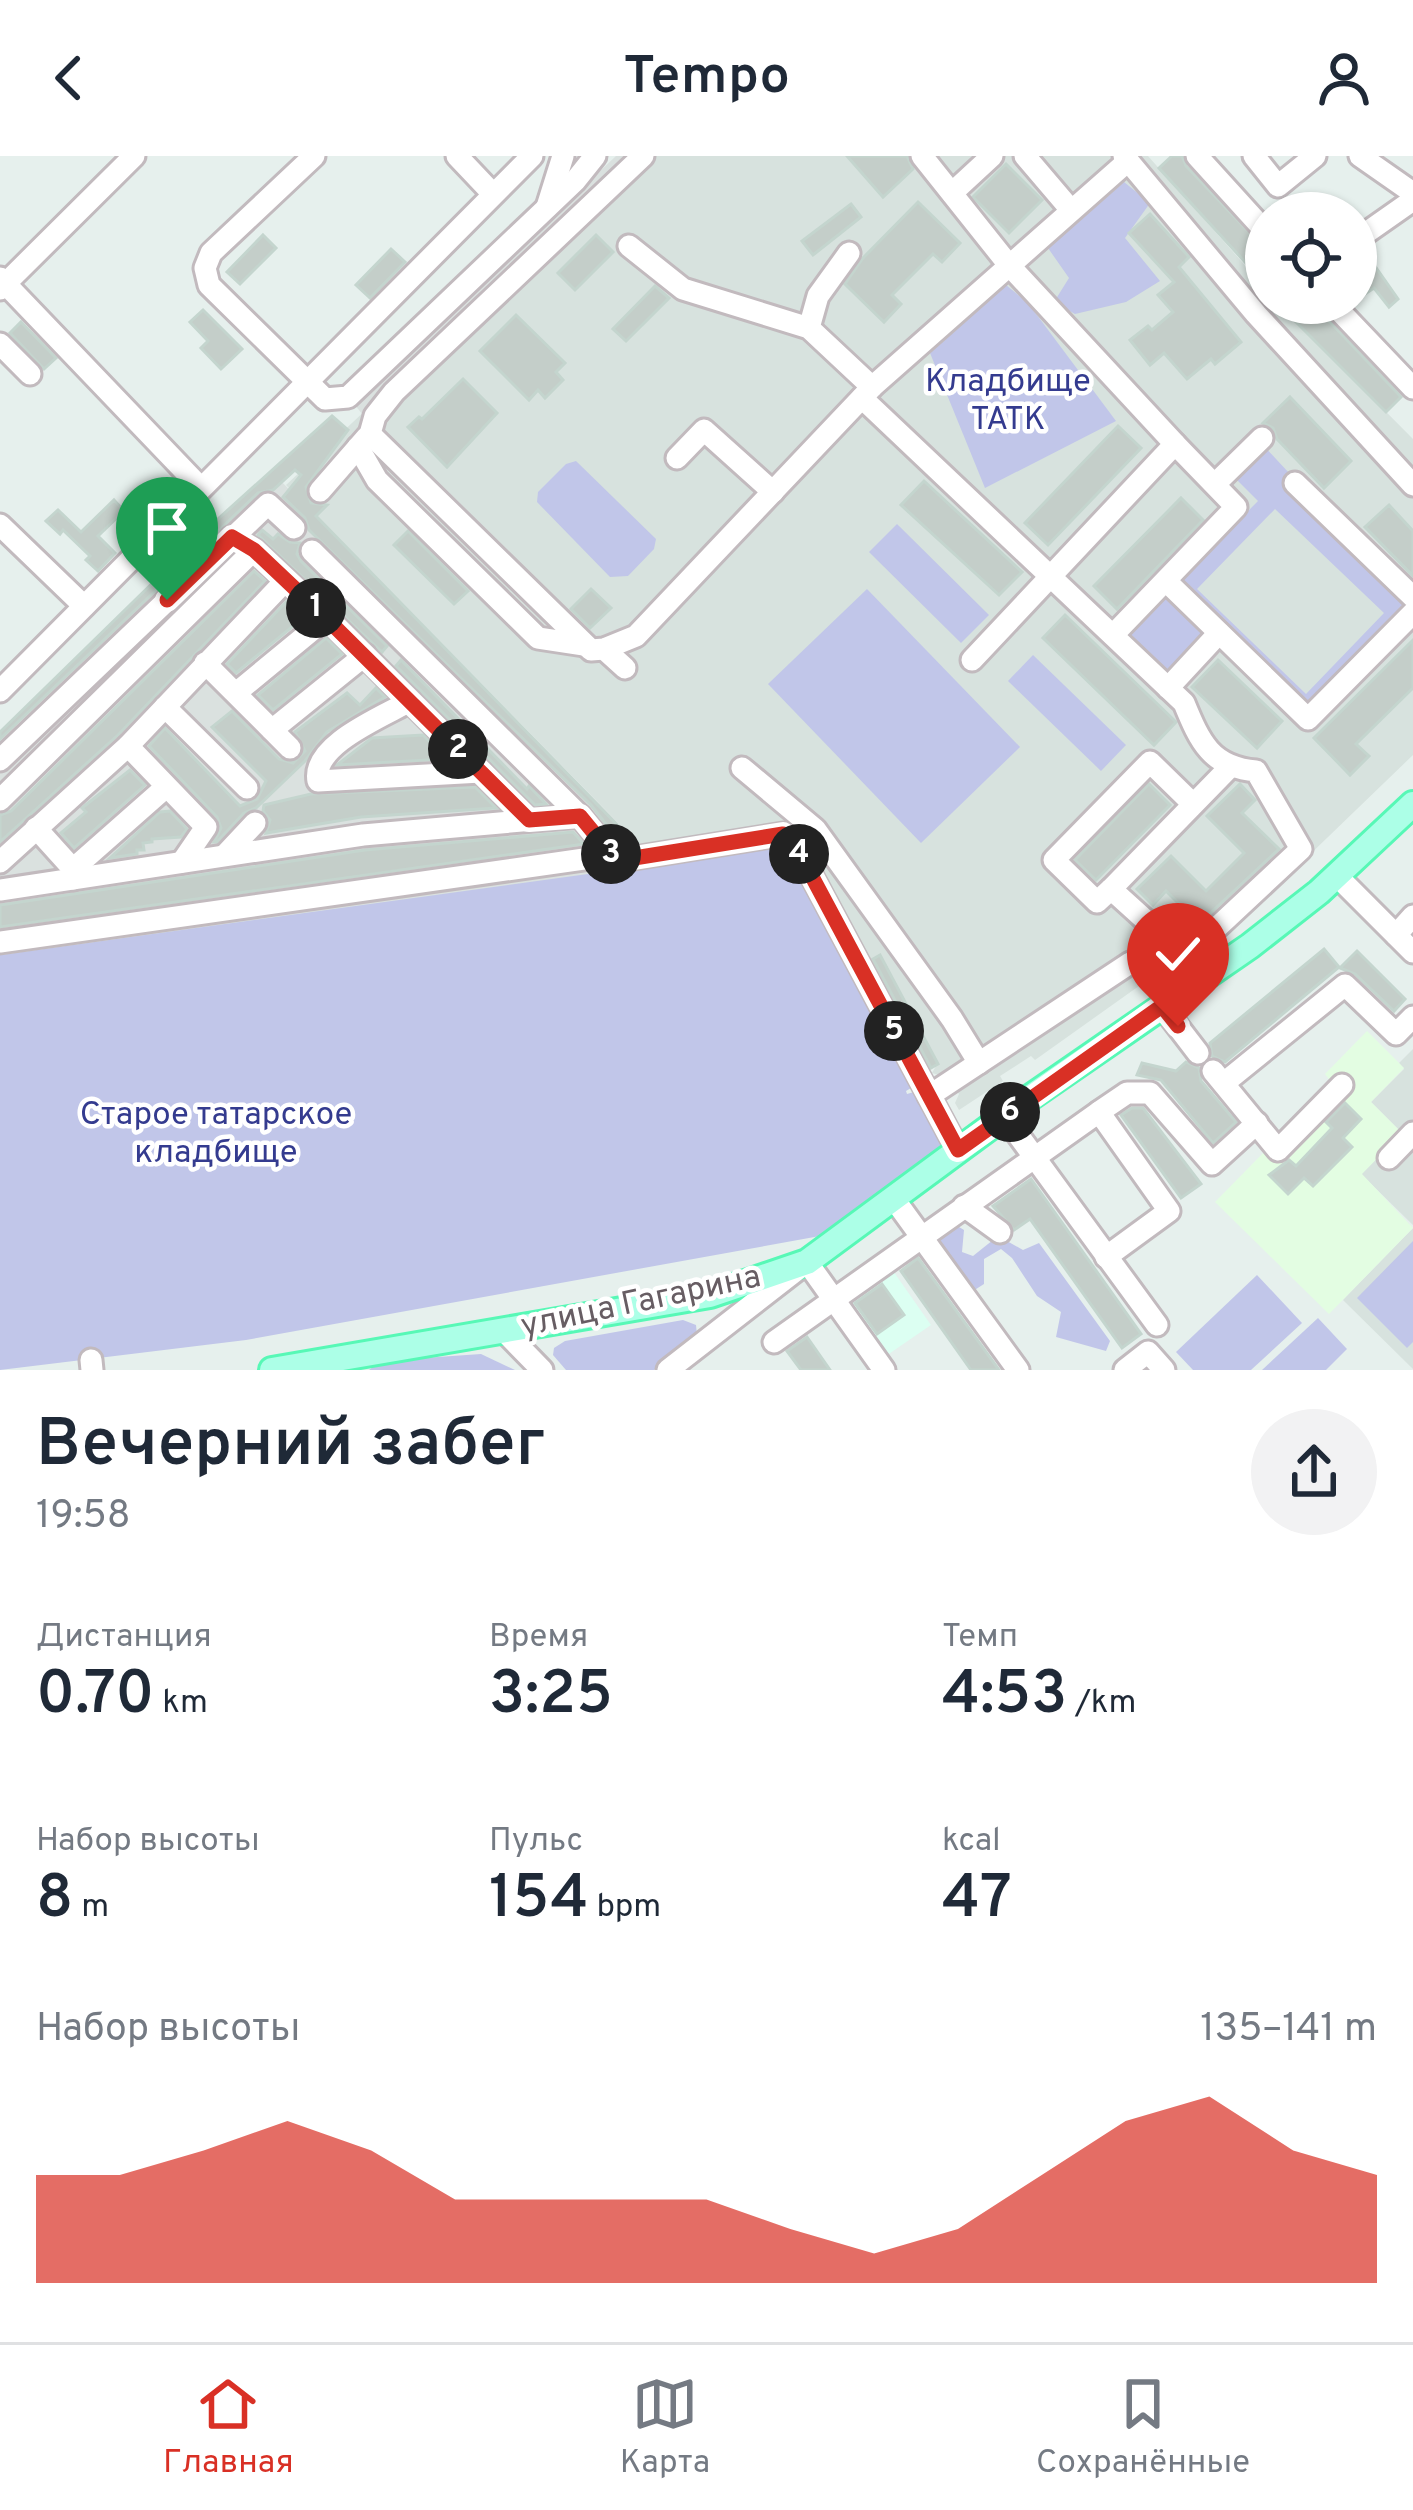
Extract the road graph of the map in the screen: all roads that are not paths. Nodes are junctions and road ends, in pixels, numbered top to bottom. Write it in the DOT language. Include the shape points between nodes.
graph roads {
  1 [pos="134,156"];
  2 [pos="314,156"];
  3 [pos="457,156"];
  4 [pos="532,156"];
  5 [pos="563,156"];
  6 [pos="595,156"];
  7 [pos="643,156"];
  8 [pos="922,156"];
  9 [pos="992,156"];
  10 [pos="1025,156"];
  11 [pos="1198,156"];
  12 [pos="1254,156"];
  13 [pos="1315,156"];
  14 [pos="1360,156"];
  15 [pos="1126,159"];
  16 [pos="952,193"];
  17 [pos="493,194"];
  18 [pos="1413,196"];
  19 [pos="547,208"];
  20 [pos="1245,209"];
  21 [pos="1071,210"];
  22 [pos="1377,224"];
  23 [pos="629,246"];
  24 [pos="849,253"];
  25 [pos="1008,264"];
  26 [pos="2,284"];
  27 [pos="1356,324"];
  28 [pos="809,328"];
  29 [pos="0,344"];
  30 [pos="1402,365"];
  31 [pos="30,374"];
  32 [pos="306,381"];
  33 [pos="1413,388"];
  34 [pos="867,393"];
  35 [pos="1262,438"];
  36 [pos="364,440"];
  37 [pos="1175,445"];
  38 [pos="677,458"];
  39 [pos="1295,483"];
  40 [pos="1214,484"];
  41 [pos="1413,484"];
  42 [pos="200,487"];
  43 [pos="320,490"];
  44 [pos="773,492"];
  45 [pos="0,525"];
  46 [pos="293,528"];
  47 [pos="232,537"];
  48 [pos="254,550"];
  49 [pos="312,551"];
  50 [pos="199,569"];
  51 [pos="1050,576"];
  52 [pos="286,580"];
  53 [pos="1166,580"];
  54 [pos="216,587"];
  55 [pos="1413,596"];
  56 [pos="167,600"];
  57 [pos="84,606"];
  58 [pos="1413,613"];
  59 [pos="185,618"];
  60 [pos="327,619"];
  61 [pos="136,629"];
  62 [pos="1220,632"];
  63 [pos="1114,634"];
  64 [pos="594,647"];
  65 [pos="155,650"];
  66 [pos="365,656"];
  67 [pos="107,657"];
  68 [pos="972,661"];
  69 [pos="205,663"];
  70 [pos="625,668"];
  71 [pos="128,677"];
  72 [pos="78,686"];
  73 [pos="1168,688"];
  74 [pos="0,691"];
  75 [pos="236,693"];
  76 [pos="410,700"];
  77 [pos="99,706"];
  78 [pos="165,707"];
  79 [pos="47,715"];
  80 [pos="272,730"];
  81 [pos="69,736"];
  82 [pos="17,744"];
  83 [pos="128,746"];
  84 [pos="290,748"];
  85 [pos="0,760"];
  86 [pos="39,764"];
  87 [pos="742,768"];
  88 [pos="1228,769"];
  89 [pos="481,772"];
  90 [pos="166,787"];
  91 [pos="247,788"];
  92 [pos="3,792"];
  93 [pos="1193,804"];
  94 [pos="1413,804"];
  95 [pos="580,816"];
  96 [pos="529,820"];
  97 [pos="255,823"];
  98 [pos="36,828"];
  99 [pos="225,855"];
  100 [pos="612,855"];
  101 [pos="0,862"];
  102 [pos="182,862"];
  103 [pos="73,874"];
  104 [pos="1337,876"];
  105 [pos="1111,889"];
  106 [pos="0,890"];
  107 [pos="1413,916"];
  108 [pos="1396,934"];
  109 [pos="0,942"];
  110 [pos="1413,952"];
  111 [pos="1130,963"];
  112 [pos="1162,1006"];
  113 [pos="1413,1017"];
  114 [pos="1198,1053"];
  115 [pos="979,1063"];
  116 [pos="1342,1085"];
  117 [pos="929,1096"];
  118 [pos="1099,1112"];
  119 [pos="1004,1117"];
  120 [pos="1257,1123"];
  121 [pos="1413,1133"];
  122 [pos="958,1150"];
  123 [pos="1033,1156"];
  124 [pos="1390,1158"];
  125 [pos="894,1199"];
  126 [pos="964,1206"];
  127 [pos="1000,1232"];
  128 [pos="922,1237"];
  129 [pos="1106,1257"];
  130 [pos="807,1262"];
  131 [pos="835,1299"];
  132 [pos="1157,1325"];
  133 [pos="505,1332"];
  134 [pos="774,1342"];
  135 [pos="350,1364"];
  136 [pos="272,1370"];
  137 [pos="542,1370"];
  138 [pos="668,1370"];
  139 [pos="884,1370"];
  140 [pos="1018,1370"];
  141 [pos="1125,1370"];
  142 [pos="1164,1370"];
  1 -- 26 [label="street"];
  2 -- 32 [label="street" via="205,268 209,285"];
  3 -- 17 [label="street"];
  4 -- 17 [label="street"];
  5 -- 19 [label="street"];
  6 -- 19 [label="street"];
  7 -- 36 [label="street" via="394,392"];
  8 -- 16 [label="street"];
  9 -- 16 [label="street"];
  10 -- 21 [label="street"];
  11 -- 20 [label="street"];
  12 -- 13 [label="street" via="1278,187"];
  14 -- 18 [label="street"];
  15 -- 21 [label="street"];
  15 -- 41 [label="street"];
  16 -- 25 [label="street"];
  17 -- 32 [label="street"];
  18 -- 22 [label="street"];
  19 -- 32 [label="street" via="348,397 325,400"];
  21 -- 25 [label="street"];
  23 -- 28 [label="street" via="683,289"];
  24 -- 28 [label="street" via="818,296"];
  25 -- 34 [label="street"];
  25 -- 37 [label="street"];
  26 -- 42 [label="street"];
  27 -- 30 [label="street"];
  28 -- 34 [label="street"];
  29 -- 31 [label="street"];
  30 -- 33 [label="street"];
  32 -- 42 [label="street"];
  34 -- 44 [label="street"];
  34 -- 51 [label="street"];
  35 -- 40 [label="street"];
  36 -- 43 [label="street"];
  36 -- 64 [label="street" via="377,480 538,638"];
  37 -- 40 [label="street"];
  37 -- 51 [label="street"];
  38 -- 44 [label="street" via="704,430"];
  39 -- 55 [label="street"];
  40 -- 53 [label="street" via="1236,507"];
  42 -- 57 [label="street"];
  44 -- 64 [label="street" via="636,636"];
  45 -- 57 [label="street"];
  46 -- 47 [label="street" via="268,503"];
  47 -- 48 [label="street"];
  47 -- 50 [label="street"];
  48 -- 52 [label="street"];
  48 -- 54 [label="street"];
  49 -- 95 [label="street"];
  50 -- 54 [label="street"];
  50 -- 56 [label="street"];
  51 -- 63 [label="street"];
  51 -- 68 [label="street"];
  52 -- 60 [label="street"];
  52 -- 69 [label="street"];
  53 -- 62 [label="street"];
  53 -- 63 [label="street"];
  54 -- 59 [label="street"];
  56 -- 59 [label="street"];
  56 -- 61 [label="street"];
  57 -- 74 [label="street"];
  58 -- 62 [label="street" via="1374,639 1308,719"];
  59 -- 65 [label="street"];
  60 -- 66 [label="street"];
  60 -- 75 [label="street"];
  61 -- 65 [label="street"];
  61 -- 67 [label="street"];
  62 -- 73 [label="street"];
  63 -- 73 [label="street"];
  64 -- 70 [label="street"];
  65 -- 71 [label="street"];
  66 -- 76 [label="street"];
  66 -- 80 [label="street"];
  67 -- 71 [label="street"];
  67 -- 72 [label="street"];
  69 -- 75 [label="street"];
  69 -- 78 [label="street"];
  71 -- 77 [label="street"];
  72 -- 77 [label="street"];
  72 -- 79 [label="street"];
  73 -- 88 [label="street" via="1184,703 1198,739"];
  75 -- 80 [label="street"];
  76 -- 89 [label="street"];
  76 -- 89 [label="street" via="325,751 318,781"];
  77 -- 81 [label="street"];
  78 -- 83 [label="street"];
  78 -- 91 [label="street"];
  79 -- 81 [label="street"];
  79 -- 82 [label="street"];
  80 -- 84 [label="street"];
  81 -- 86 [label="street"];
  82 -- 85 [label="street"];
  82 -- 86 [label="street"];
  83 -- 90 [label="street"];
  83 -- 98 [label="street"];
  86 -- 92 [label="street"];
  87 -- 115 [label="street" via="815,829"];
  88 -- 93 [label="street"];
  88 -- 105 [label="street" via="1256,772 1300,849 1210,934 1185,937 1154,927"];
  89 -- 96 [label="street"];
  90 -- 102 [label="street" via="206,827"];
  90 -- 103 [label="street"];
  93 -- 105 [label="street"];
  93 -- 105 [label="street" via="1150,762 1054,860 1097,902"];
  94 -- 104 [label="main road, улица Гагарина"];
  95 -- 96 [label="street"];
  95 -- 100 [label="street"];
  96 -- 99 [label="street"];
  97 -- 99 [label="street"];
  98 -- 101 [label="street"];
  98 -- 103 [label="street"];
  99 -- 102 [label="street"];
  100 -- 109 [label="street" via="138,930"];
  100 -- 117 [label="street" via="783,834 793,841"];
  102 -- 103 [label="street"];
  103 -- 106 [label="street"];
  104 -- 108 [label="street"];
  104 -- 112 [label="main road, улица Гагарина"];
  107 -- 108 [label="street"];
  108 -- 110 [label="street"];
  111 -- 115 [label="street"];
  112 -- 114 [label="street"];
  112 -- 119 [label="main road, улица Гагарина"];
  113 -- 120 [label="street" via="1396,1034 1345,985 1219,1077"];
  115 -- 117 [label="street"];
  116 -- 120 [label="street" via="1278,1150"];
  117 -- 122 [label="street"];
  118 -- 120 [label="street" via="1127,1093 1150,1093 1212,1164"];
  118 -- 123 [label="street"];
  118 -- 129 [label="street" via="1169,1211"];
  119 -- 122 [label="main road, улица Гагарина"];
  119 -- 123 [label="street"];
  121 -- 124 [label="street"];
  122 -- 125 [label="main road, улица Гагарина"];
  123 -- 126 [label="street"];
  123 -- 129 [label="street"];
  125 -- 128 [label="street"];
  125 -- 130 [label="main road, улица Гагарина"];
  126 -- 127 [label="street"];
  126 -- 128 [label="street"];
  128 -- 131 [label="street"];
  128 -- 140 [label="street"];
  129 -- 132 [label="street"];
  130 -- 131 [label="street"];
  130 -- 133 [label="main road, улица Гагарина" via="710,1295"];
  130 -- 138 [label="street"];
  131 -- 134 [label="street"];
  131 -- 139 [label="street"];
  133 -- 135 [label="main road, улица Гагарина"];
  133 -- 137 [label="street"];
  135 -- 136 [label="main road, улица Гагарина"];
  141 -- 142 [label="street" via="1148,1352"];
}
